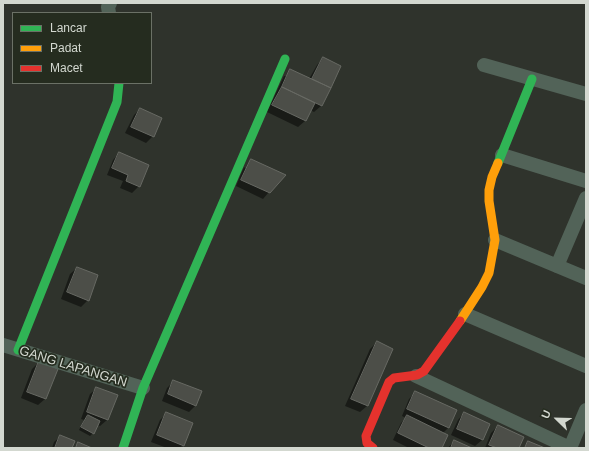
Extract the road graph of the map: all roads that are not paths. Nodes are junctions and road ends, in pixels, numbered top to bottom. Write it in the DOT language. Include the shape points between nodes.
graph roads {
  1 [pos="285,59"];
  2 [pos="484,65"];
  3 [pos="532,79"];
  4 [pos="119,84"];
  5 [pos="586,94"];
  6 [pos="502,154"];
  7 [pos="586,181"];
  8 [pos="586,198"];
  9 [pos="495,240"];
  10 [pos="557,266"];
  11 [pos="586,278"];
  12 [pos="465,314"];
  13 [pos="3,345"];
  14 [pos="18,350"];
  15 [pos="586,366"];
  16 [pos="416,376"];
  17 [pos="143,388"];
  18 [pos="586,410"];
  19 [pos="123,448"];
  20 [pos="373,448"];
  21 [pos="570,448"];
  1 -- 17 [label="street"];
  2 -- 3 [label="street"];
  3 -- 5 [label="street"];
  3 -- 6 [label="street"];
  4 -- 14 [label="street" via="116,102"];
  6 -- 7 [label="street"];
  6 -- 9 [label="street" via="492,177 488,201"];
  8 -- 10 [label="street"];
  9 -- 10 [label="street"];
  9 -- 12 [label="street" via="489,273"];
  10 -- 11 [label="street"];
  12 -- 15 [label="street"];
  12 -- 16 [label="street" via="424,371"];
  13 -- 14 [label="street, GANG LAPANGAN"];
  14 -- 17 [label="street, GANG LAPANGAN"];
  16 -- 20 [label="street" via="394,378 389,382 366,436 366,442"];
  16 -- 21 [label="street"];
  17 -- 19 [label="street"];
  18 -- 21 [label="street"];
}
